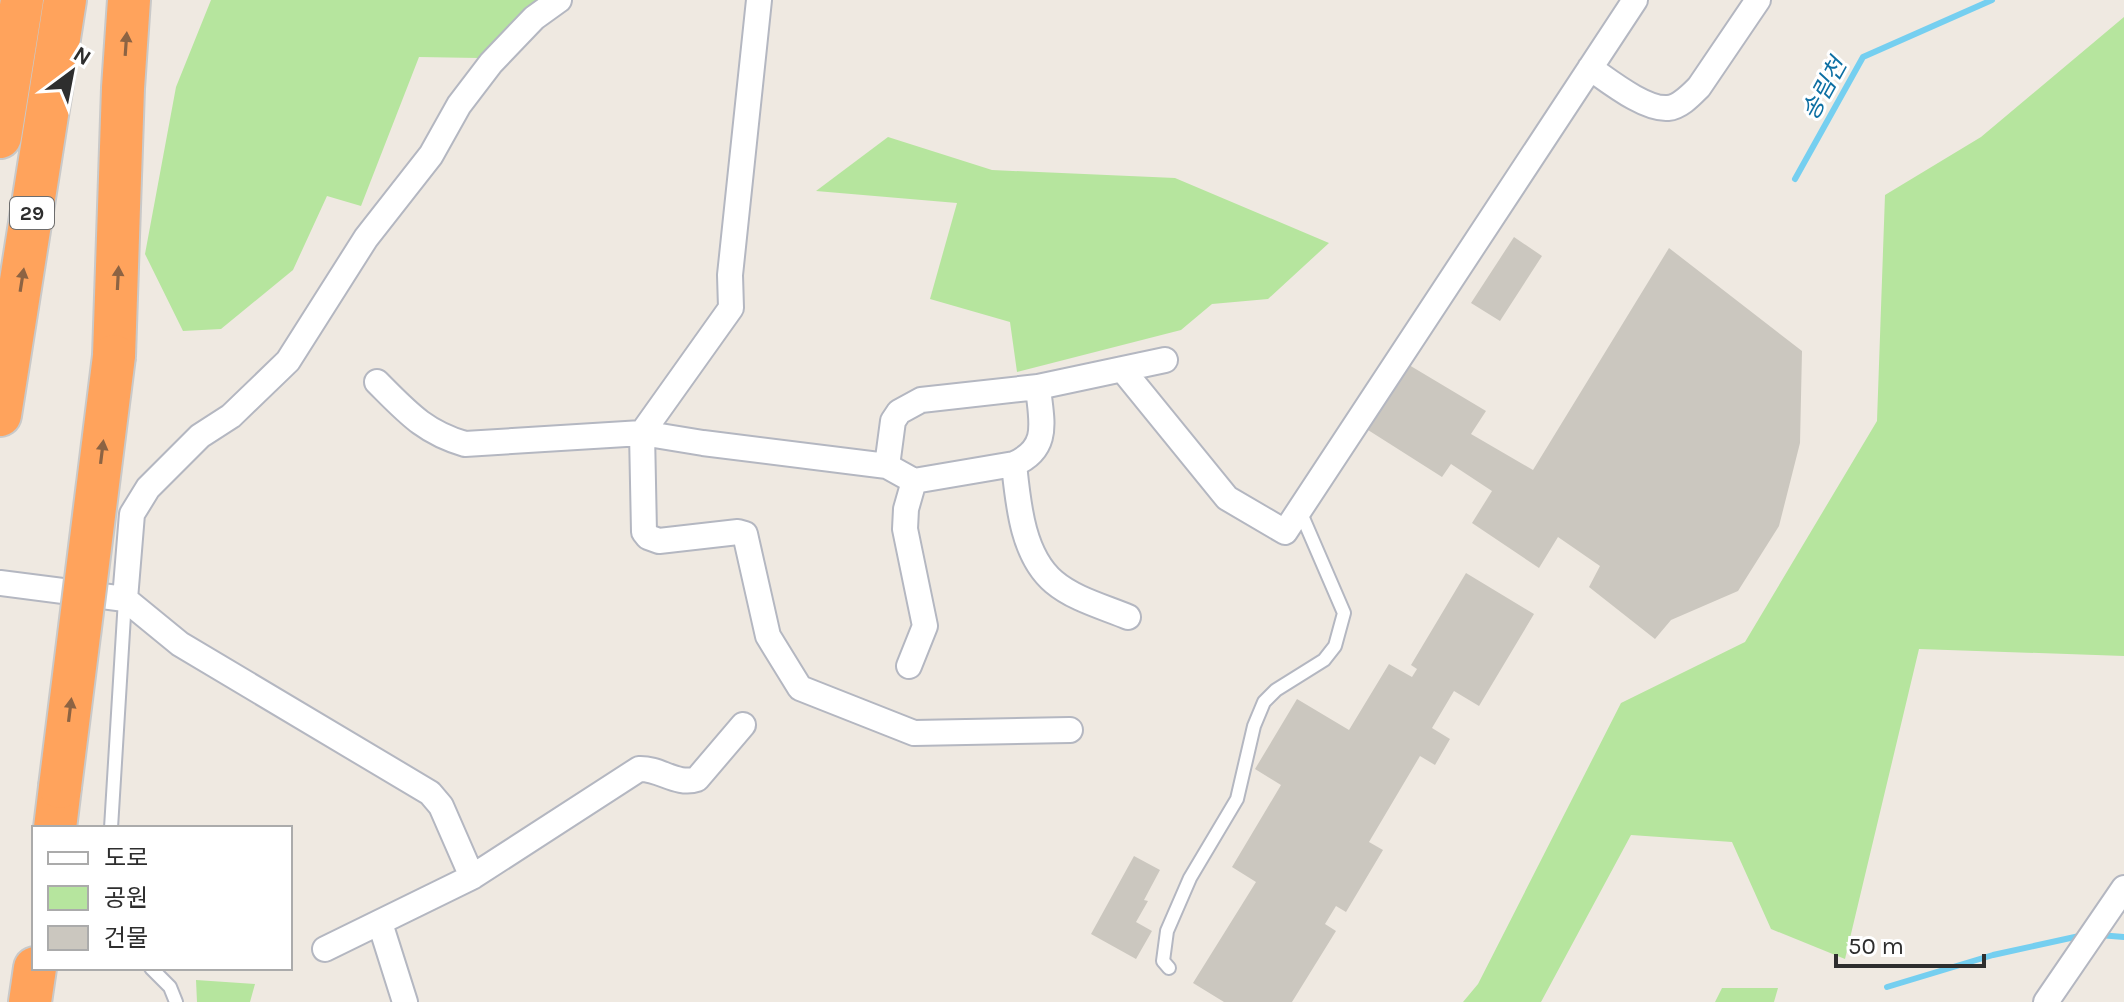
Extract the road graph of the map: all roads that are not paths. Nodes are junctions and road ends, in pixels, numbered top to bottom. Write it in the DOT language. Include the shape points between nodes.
graph roads {
  1 [pos="22,0"];
  2 [pos="65,0"];
  3 [pos="129,0"];
  4 [pos="559,0"];
  5 [pos="759,0"];
  6 [pos="1635,0"];
  7 [pos="1758,0"];
  8 [pos="1590,68"];
  9 [pos="2,122"];
  10 [pos="1165,360"];
  11 [pos="1122,369"];
  12 [pos="377,382"];
  13 [pos="1038,387"];
  14 [pos="0,415"];
  15 [pos="642,433"];
  16 [pos="1014,464"];
  17 [pos="887,466"];
  18 [pos="914,481"];
  19 [pos="1300,511"];
  20 [pos="0,583"];
  21 [pos="125,599"];
  22 [pos="1128,617"];
  23 [pos="909,666"];
  24 [pos="743,725"];
  25 [pos="1070,730"];
  26 [pos="56,826"];
  27 [pos="111,826"];
  28 [pos="472,877"];
  29 [pos="2119,895"];
  30 [pos="380,923"];
  31 [pos="325,949"];
  32 [pos="1169,968"];
  33 [pos="35,970"];
  34 [pos="46,970"];
  35 [pos="153,970"];
  36 [pos="30,1002"];
  37 [pos="41,1002"];
  38 [pos="176,1002"];
  39 [pos="405,1002"];
  40 [pos="2046,1002"];
  1 -- 9 [label="highway"];
  14 -- 2 [label="highway, 29, one-way"];
  26 -- 3 [label="highway, one-way, bridge" via="114,356"];
  4 -- 21 [label="street" via="491,63 459,105 431,155 366,238 288,361 148,488 132,514"];
  5 -- 15 [label="street" via="731,308"];
  6 -- 8 [label="street"];
  7 -- 8 [label="street" via="1699,87 1670,109 1625,92"];
  8 -- 19 [label="street"];
  10 -- 11 [label="street"];
  11 -- 13 [label="street"];
  11 -- 19 [label="street" via="1227,498 1285,532"];
  12 -- 15 [label="street" via="420,425 465,444"];
  13 -- 16 [label="street" via="1043,428 1028,458"];
  13 -- 17 [label="street" via="910,404 893,421"];
  15 -- 17 [label="street"];
  15 -- 25 [label="street" via="645,535 659,541 745,534 768,636 800,688 916,733"];
  16 -- 18 [label="street"];
  16 -- 22 [label="street" via="1023,522 1037,561 1054,582"];
  17 -- 18 [label="street"];
  18 -- 23 [label="street" via="905,529 925,626"];
  19 -- 32 [label="lane" via="1344,613 1342,630 1324,660 1276,690 1260,711 1237,799 1190,878 1167,931 1163,961"];
  20 -- 21 [label="street"];
  21 -- 27 [label="lane"];
  21 -- 28 [label="street" via="180,644 430,793 441,806"];
  24 -- 28 [label="street" via="697,779 681,781 639,769"];
  28 -- 30 [label="street"];
  29 -- 40 [label="street"];
  30 -- 31 [label="street"];
  30 -- 39 [label="street"];
  33 -- 36 [label="highway"];
  34 -- 37 [label="highway"];
  35 -- 38 [label="lane"];
}
